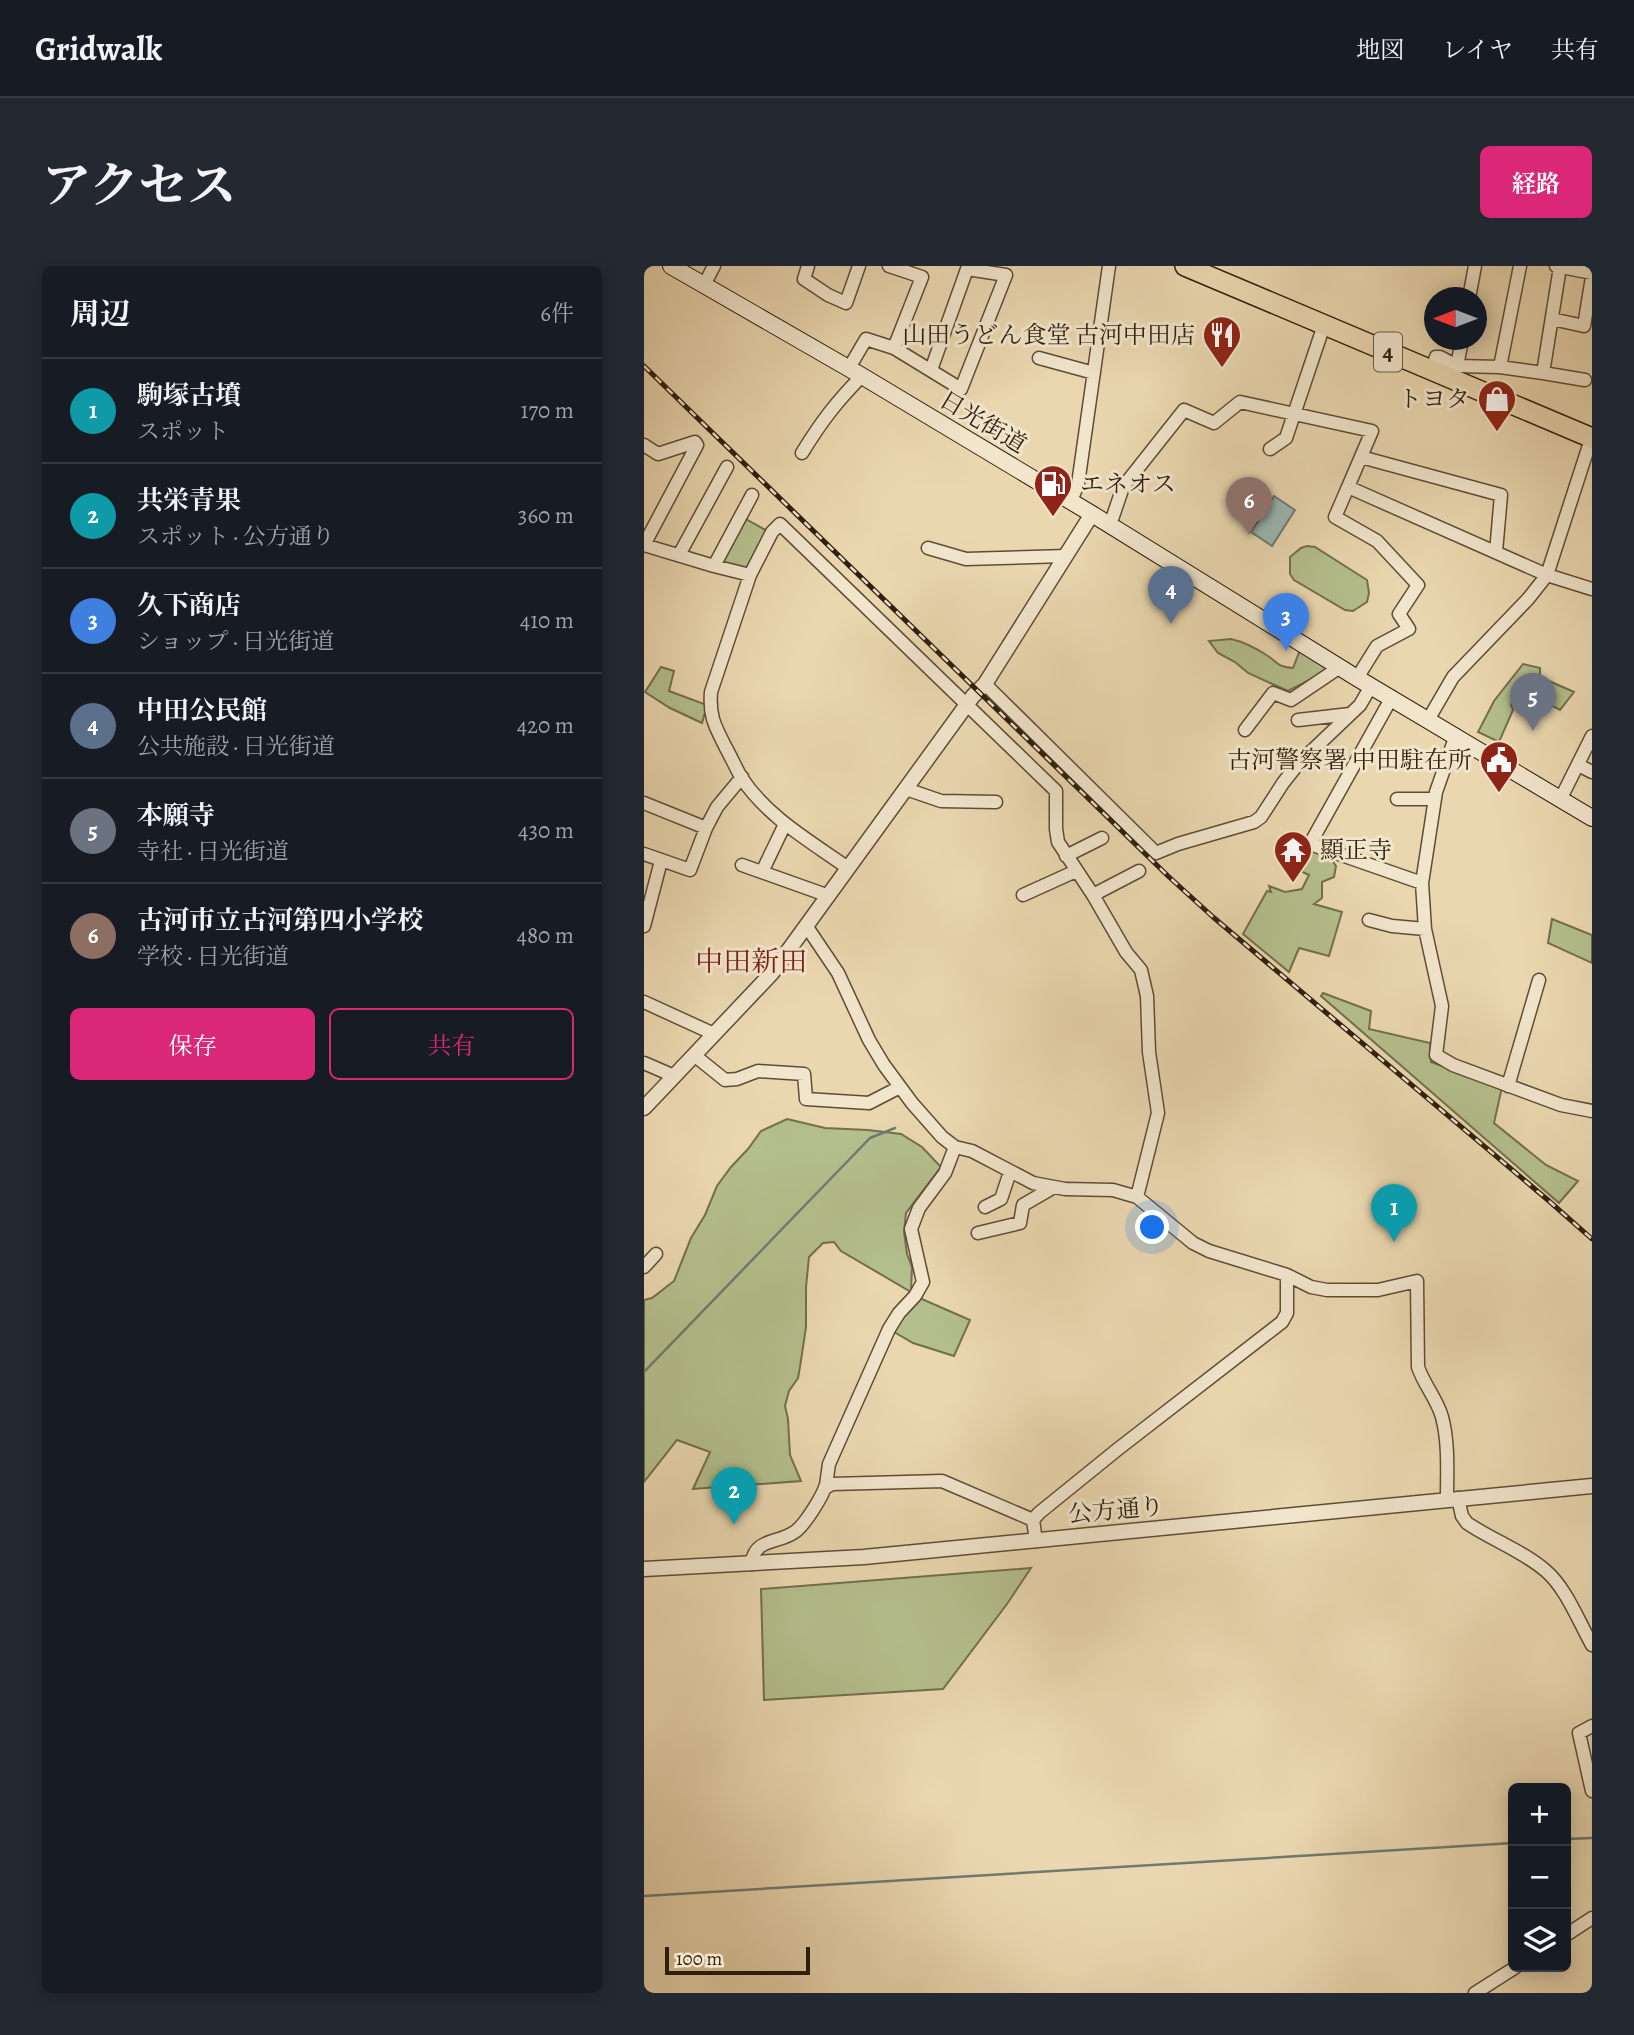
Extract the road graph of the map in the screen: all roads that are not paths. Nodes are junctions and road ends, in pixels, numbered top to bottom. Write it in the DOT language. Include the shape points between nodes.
graph roads {
  1 [pos="671,266"];
  2 [pos="714,266"];
  3 [pos="808,266"];
  4 [pos="859,266"];
  5 [pos="889,266"];
  6 [pos="1109,266"];
  7 [pos="1185,266"];
  8 [pos="1475,266"];
  9 [pos="1520,266"];
  10 [pos="1558,267"];
  11 [pos="1592,275"];
  12 [pos="704,285"];
  13 [pos="1471,287"];
  14 [pos="1552,319"];
  15 [pos="1324,325"];
  16 [pos="894,348"];
  17 [pos="1460,350"];
  18 [pos="1039,358"];
  19 [pos="1457,366"];
  20 [pos="1500,367"];
  21 [pos="930,370"];
  22 [pos="1432,371"];
  23 [pos="856,372"];
  24 [pos="1094,373"];
  25 [pos="1544,373"];
  26 [pos="1585,380"];
  27 [pos="1295,414"];
  28 [pos="1592,437"];
  29 [pos="644,445"];
  30 [pos="1270,450"];
  31 [pos="802,453"];
  32 [pos="1361,457"];
  33 [pos="727,467"];
  34 [pos="1349,487"];
  35 [pos="752,495"];
  36 [pos="1071,501"];
  37 [pos="1093,514"];
  38 [pos="1110,525"];
  39 [pos="644,545"];
  40 [pos="928,548"];
  41 [pos="1496,552"];
  42 [pos="680,555"];
  43 [pos="1066,556"];
  44 [pos="714,566"];
  45 [pos="750,575"];
  46 [pos="1547,575"];
  47 [pos="1592,589"];
  48 [pos="1340,667"];
  49 [pos="1364,682"];
  50 [pos="985,684"];
  51 [pos="1392,697"];
  52 [pos="967,704"];
  53 [pos="1350,713"];
  54 [pos="1298,720"];
  55 [pos="1428,720"];
  56 [pos="1245,730"];
  57 [pos="1456,735"];
  58 [pos="1592,736"];
  59 [pos="1578,765"];
  60 [pos="1592,772"];
  61 [pos="741,777"];
  62 [pos="906,789"];
  63 [pos="1397,799"];
  64 [pos="1434,799"];
  65 [pos="1561,799"];
  66 [pos="996,802"];
  67 [pos="644,803"];
  68 [pos="1592,818"];
  69 [pos="785,824"];
  70 [pos="706,828"];
  71 [pos="1102,838"];
  72 [pos="644,855"];
  73 [pos="1066,856"];
  74 [pos="661,861"];
  75 [pos="742,865"];
  76 [pos="848,868"];
  77 [pos="1076,871"];
  78 [pos="1139,871"];
  79 [pos="762,872"];
  80 [pos="1422,883"];
  81 [pos="1023,895"];
  82 [pos="1093,895"];
  83 [pos="829,896"];
  84 [pos="1368,920"];
  85 [pos="644,926"];
  86 [pos="807,927"];
  87 [pos="1425,929"];
  88 [pos="1539,980"];
  89 [pos="644,1002"];
  90 [pos="714,1034"];
  91 [pos="694,1055"];
  92 [pos="644,1063"];
  93 [pos="674,1076"];
  94 [pos="1508,1086"];
  95 [pos="900,1087"];
  96 [pos="644,1108"];
  97 [pos="1592,1111"];
  98 [pos="955,1147"];
  99 [pos="1010,1172"];
  100 [pos="1054,1187"];
  101 [pos="1137,1197"];
  102 [pos="985,1207"];
  103 [pos="978,1233"];
  104 [pos="656,1254"];
  105 [pos="644,1267"];
  106 [pos="1287,1275"];
  107 [pos="1592,1486"];
  108 [pos="825,1488"];
  109 [pos="1452,1499"];
  110 [pos="1033,1520"];
  111 [pos="1036,1541"];
  112 [pos="751,1564"];
  113 [pos="644,1569"];
  114 [pos="1592,1645"];
  115 [pos="1592,1726"];
  116 [pos="1592,1791"];
  117 [pos="1592,1918"];
  118 [pos="1571,1932"];
  119 [pos="1508,1972"];
  120 [pos="1475,1993"];
  1 -- 12 [label="main road, 日光街道"];
  2 -- 12 [label="street"];
  3 -- 4 [label="street" via="804,279 846,303"];
  5 -- 16 [label="street" via="922,277"];
  6 -- 24 [label="street"];
  7 -- 15 [label="highway, 4"];
  8 -- 13 [label="street"];
  9 -- 20 [label="street"];
  10 -- 11 [label="street"];
  10 -- 14 [label="street"];
  11 -- 14 [label="street" via="1584,326"];
  12 -- 23 [label="main road, 日光街道"];
  14 -- 25 [label="street"];
  15 -- 22 [label="highway, 4"];
  15 -- 27 [label="street"];
  16 -- 21 [label="street"];
  16 -- 23 [label="street" via="866,339"];
  17 -- 19 [label="street"];
  18 -- 24 [label="street"];
  19 -- 20 [label="street"];
  19 -- 22 [label="street" via="1436,357"];
  20 -- 25 [label="street"];
  21 -- 21 [label="street" via="961,389 1006,275 967,268"];
  22 -- 28 [label="highway, 4"];
  23 -- 31 [label="street"];
  23 -- 36 [label="main road, 日光街道"];
  24 -- 36 [label="street" via="1078,484"];
  25 -- 26 [label="street"];
  27 -- 30 [label="street" via="1286,438"];
  27 -- 32 [label="street" via="1372,431"];
  27 -- 38 [label="street" via="1240,402 1214,423 1184,410 1123,487"];
  28 -- 46 [label="street"];
  29 -- 39 [label="street" via="658,454 697,445"];
  32 -- 34 [label="street"];
  32 -- 41 [label="street" via="1502,495"];
  33 -- 42 [label="street"];
  34 -- 41 [label="street"];
  34 -- 49 [label="street" via="1335,517 1377,541 1418,585 1399,614 1409,629 1377,646"];
  35 -- 44 [label="street"];
  36 -- 37 [label="main road, 日光街道"];
  37 -- 38 [label="main road, 日光街道"];
  37 -- 43 [label="street"];
  38 -- 48 [label="main road, 日光街道"];
  39 -- 42 [label="street"];
  40 -- 43 [label="street" via="966,559"];
  41 -- 46 [label="street"];
  42 -- 44 [label="street"];
  43 -- 50 [label="street"];
  44 -- 45 [label="street"];
  45 -- 52 [label="street" via="780,524"];
  45 -- 61 [label="street" via="711,692 710,708 712,721"];
  46 -- 47 [label="street"];
  46 -- 55 [label="street" via="1454,677"];
  48 -- 49 [label="main road, 日光街道"];
  48 -- 56 [label="street" via="1291,700 1273,693"];
  49 -- 51 [label="main road, 日光街道"];
  49 -- 53 [label="street" via="1360,705"];
  50 -- 52 [label="street"];
  50 -- 53 [label="street" via="1156,853 1261,817 1298,764"];
  51 -- 55 [label="main road, 日光街道"];
  51 -- 80 [label="street" via="1310,844"];
  52 -- 62 [label="street"];
  52 -- 73 [label="street" via="1056,791 1058,842"];
  53 -- 54 [label="street"];
  55 -- 57 [label="main road, 日光街道"];
  57 -- 64 [label="street"];
  57 -- 65 [label="main road, 日光街道"];
  58 -- 59 [label="street"];
  59 -- 60 [label="street"];
  59 -- 65 [label="street"];
  61 -- 69 [label="street"];
  61 -- 70 [label="street"];
  62 -- 66 [label="street" via="941,801"];
  62 -- 76 [label="street"];
  63 -- 64 [label="street"];
  64 -- 80 [label="street"];
  65 -- 68 [label="main road, 日光街道"];
  67 -- 70 [label="street"];
  69 -- 76 [label="street"];
  69 -- 79 [label="street"];
  70 -- 74 [label="street" via="690,870"];
  71 -- 73 [label="street"];
  72 -- 74 [label="street"];
  73 -- 77 [label="street"];
  74 -- 85 [label="street"];
  75 -- 79 [label="street"];
  76 -- 83 [label="street"];
  77 -- 81 [label="street"];
  77 -- 82 [label="street"];
  78 -- 82 [label="street"];
  79 -- 83 [label="street"];
  80 -- 87 [label="street"];
  82 -- 101 [label="street" via="1141,970 1147,996 1158,1113"];
  83 -- 86 [label="street"];
  84 -- 87 [label="street"];
  86 -- 90 [label="street"];
  86 -- 95 [label="street" via="838,973 869,1040"];
  87 -- 94 [label="street" via="1442,1006 1436,1055"];
  88 -- 94 [label="street"];
  89 -- 90 [label="street"];
  90 -- 91 [label="street"];
  91 -- 93 [label="street"];
  91 -- 95 [label="street" via="725,1080 758,1071 804,1074 806,1099 869,1103"];
  92 -- 93 [label="street"];
  93 -- 96 [label="street"];
  94 -- 97 [label="street"];
  95 -- 98 [label="street"];
  98 -- 99 [label="street"];
  98 -- 108 [label="street" via="911,1229 922,1282 889,1329 829,1464"];
  99 -- 100 [label="street"];
  99 -- 102 [label="street" via="1001,1199"];
  100 -- 101 [label="street" via="1113,1190"];
  100 -- 103 [label="street" via="1023,1205 1020,1223"];
  101 -- 106 [label="street" via="1193,1243"];
  104 -- 105 [label="street"];
  106 -- 109 [label="street" via="1327,1290 1378,1290 1417,1281 1418,1367 1442,1419"];
  106 -- 110 [label="street" via="1287,1313 1282,1322"];
  107 -- 109 [label="street, 公方通り"];
  108 -- 110 [label="street" via="832,1484 942,1481"];
  108 -- 112 [label="street" via="798,1529 758,1548"];
  109 -- 111 [label="street, 公方通り"];
  109 -- 114 [label="street" via="1467,1523 1535,1563 1558,1583"];
  110 -- 111 [label="street"];
  111 -- 112 [label="street, 公方通り"];
  112 -- 113 [label="street, 公方通り"];
  115 -- 116 [label="street" via="1579,1733"];
  117 -- 118 [label="street"];
  119 -- 120 [label="street"];
}
